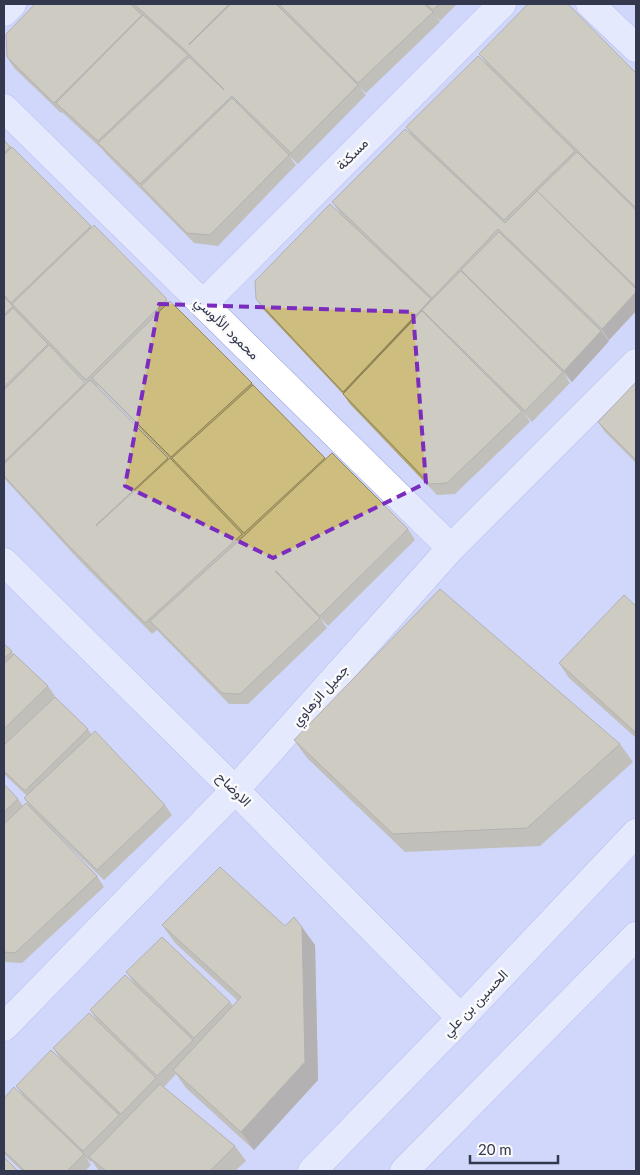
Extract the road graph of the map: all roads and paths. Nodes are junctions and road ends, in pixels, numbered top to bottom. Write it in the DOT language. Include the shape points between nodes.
graph roads {
  1 [pos="12,4"];
  2 [pos="502,4"];
  3 [pos="590,4"];
  4 [pos="4,12"];
  5 [pos="636,48"];
  6 [pos="4,108"];
  7 [pos="202,304"];
  8 [pos="636,363"];
  9 [pos="451,548"];
  10 [pos="4,562"];
  11 [pos="235,790"];
  12 [pos="636,833"];
  13 [pos="636,936"];
  14 [pos="461,1018"];
  15 [pos="4,1026"];
  16 [pos="312,1171"];
  17 [pos="404,1171"];
  1 -- 4 [label="street"];
  2 -- 7 [label="street, مسكنة"];
  3 -- 5 [label="street"];
  6 -- 7 [label="street, محمود الألوسي"];
  7 -- 9 [label="street, محمود الألوسي"];
  8 -- 9 [label="street, جميل الزهاوي"];
  9 -- 11 [label="street, جميل الزهاوي"];
  10 -- 11 [label="street, الاوضاح"];
  11 -- 14 [label="street, الاوضاح"];
  11 -- 15 [label="street, جميل الزهاوي"];
  12 -- 14 [label="street, الحسين بن علي"];
  13 -- 17 [label="street"];
  14 -- 16 [label="street, الحسين بن علي"];
}
